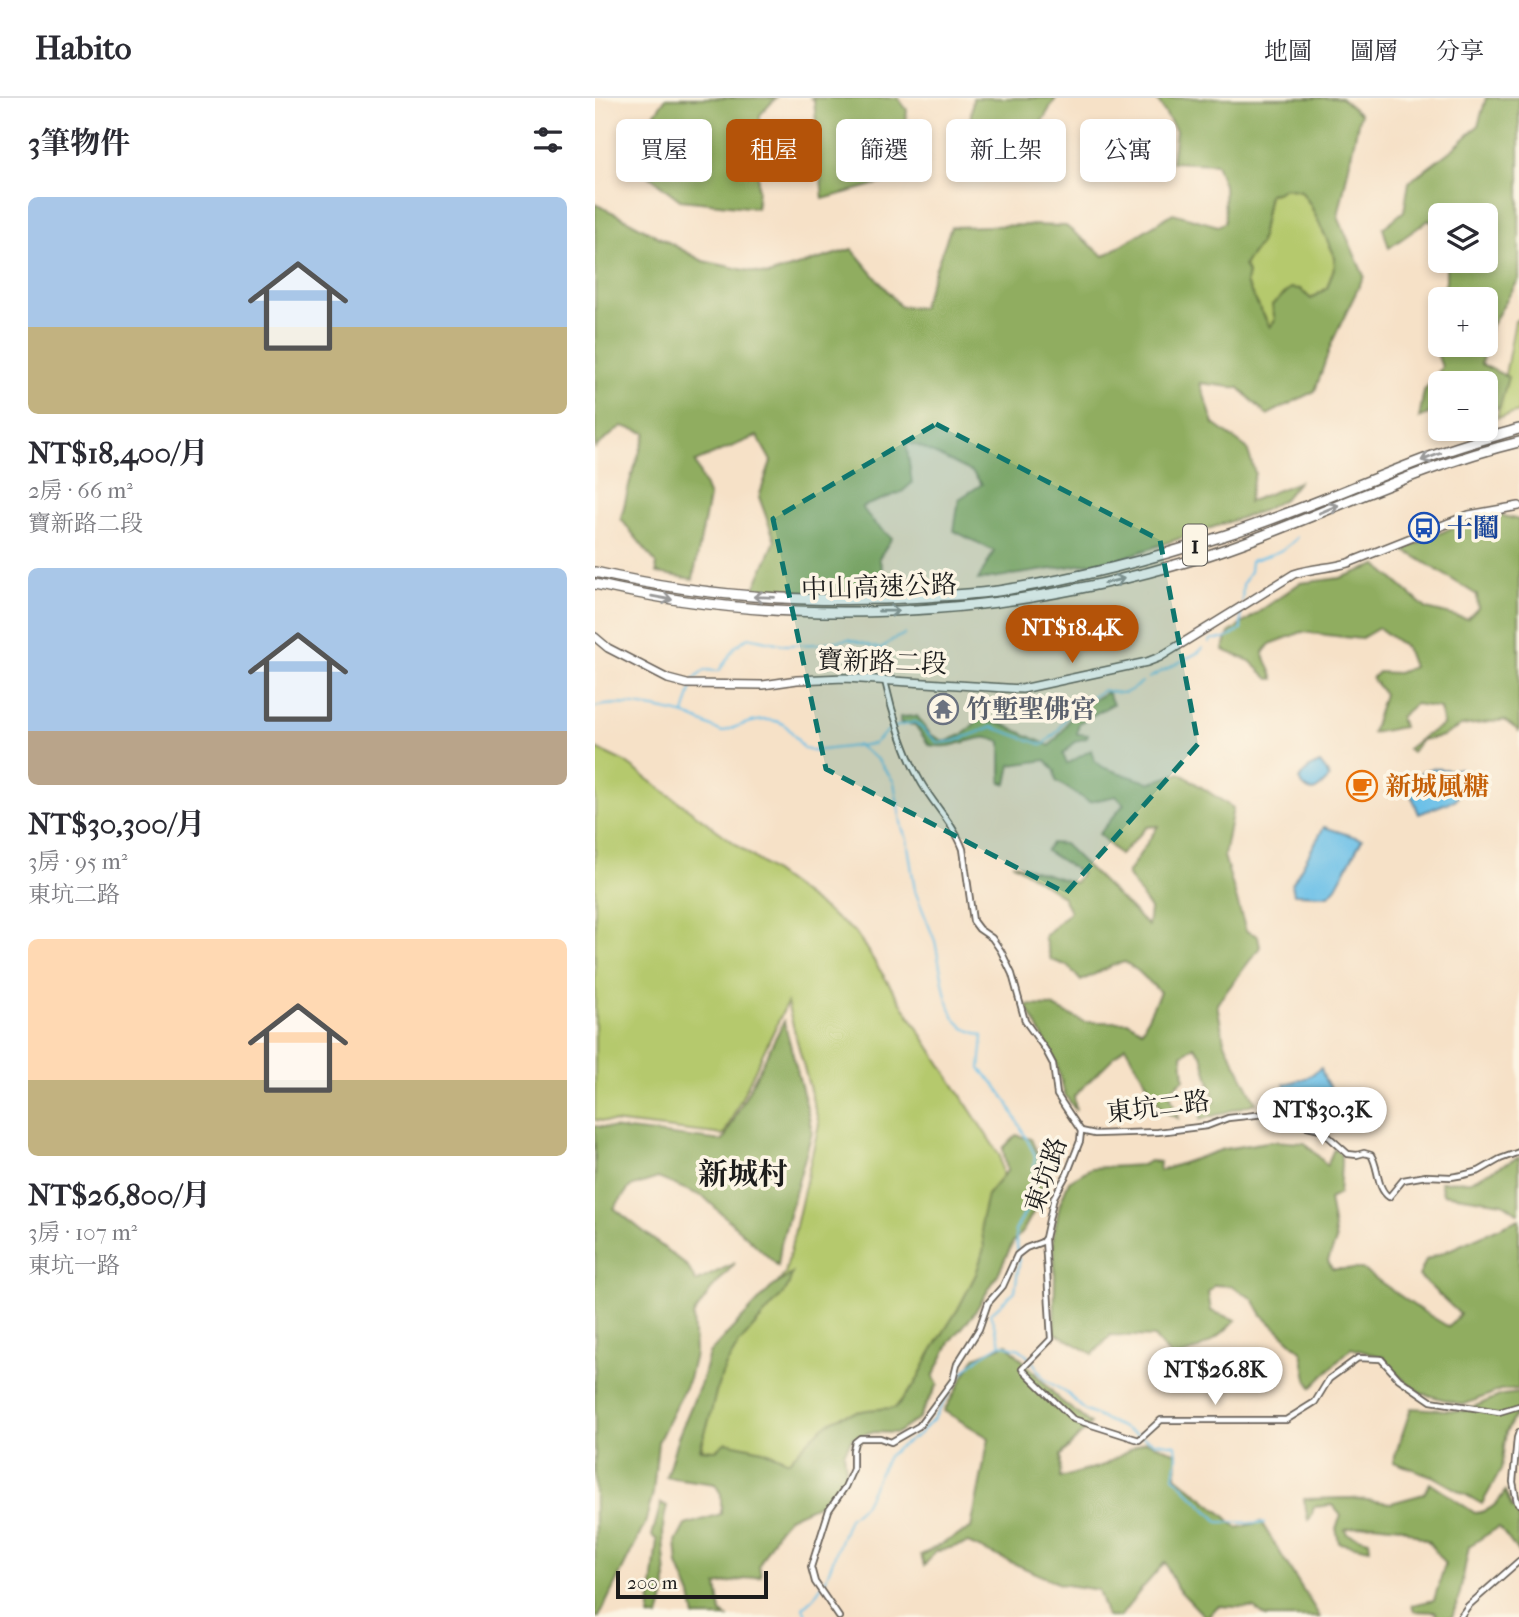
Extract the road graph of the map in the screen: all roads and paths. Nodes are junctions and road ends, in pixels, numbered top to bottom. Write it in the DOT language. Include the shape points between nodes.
graph roads {
  1 [pos="1519,429"];
  2 [pos="1519,442"];
  3 [pos="1519,506"];
  4 [pos="595,572"];
  5 [pos="595,584"];
  6 [pos="595,637"];
  7 [pos="885,680"];
  8 [pos="1081,1131"];
  9 [pos="1519,1152"];
  10 [pos="1045,1238"];
  11 [pos="1519,1406"];
  12 [pos="1519,1432"];
  13 [pos="1519,1480"];
  14 [pos="1513,1482"];
  15 [pos="1519,1504"];
  16 [pos="1519,1561"];
  17 [pos="839,1617"];
  18 [pos="1460,1617"];
  1 -- 4 [label="highway, 中山高速公路 / 1, one-way" via="1441,453 1186,548 1102,571 1008,589 857,600 737,596"];
  5 -- 2 [label="highway, 中山高速公路 / 1, one-way" via="680,601 810,611 907,611 1007,601 1109,582 1197,558 1454,460"];
  3 -- 7 [label="street, 寶新路二段" via="1469,515 1348,563 1294,574 1147,662 1022,689"];
  6 -- 7 [label="street, 寶新路二段" via="668,679 687,684"];
  7 -- 8 [label="street, 東坑路" via="921,782 959,838 973,921 1001,951 1025,1021 1053,1064 1057,1095"];
  8 -- 9 [label="street, 東坑二路" via="1158,1132 1274,1113 1320,1129 1348,1154 1371,1155 1389,1197 1403,1180 1463,1175"];
  8 -- 10 [label="street, 東坑路" via="1054,1197"];
  10 -- 11 [label="street" via="1051,1339 1022,1369 1073,1419 1139,1440 1161,1420 1286,1419 1315,1402 1329,1378 1358,1358 1381,1359 1399,1379 1431,1401 1499,1412"];
  10 -- 17 [label="street, 東坑路" via="1017,1255 1003,1286 988,1303 953,1380 919,1426 891,1442 860,1438 855,1443 853,1469 829,1510 811,1567 815,1582"];
  12 -- 14 [label="street"];
  13 -- 14 [label="street"];
  14 -- 15 [label="street"];
  16 -- 18 [label="street"];
}
